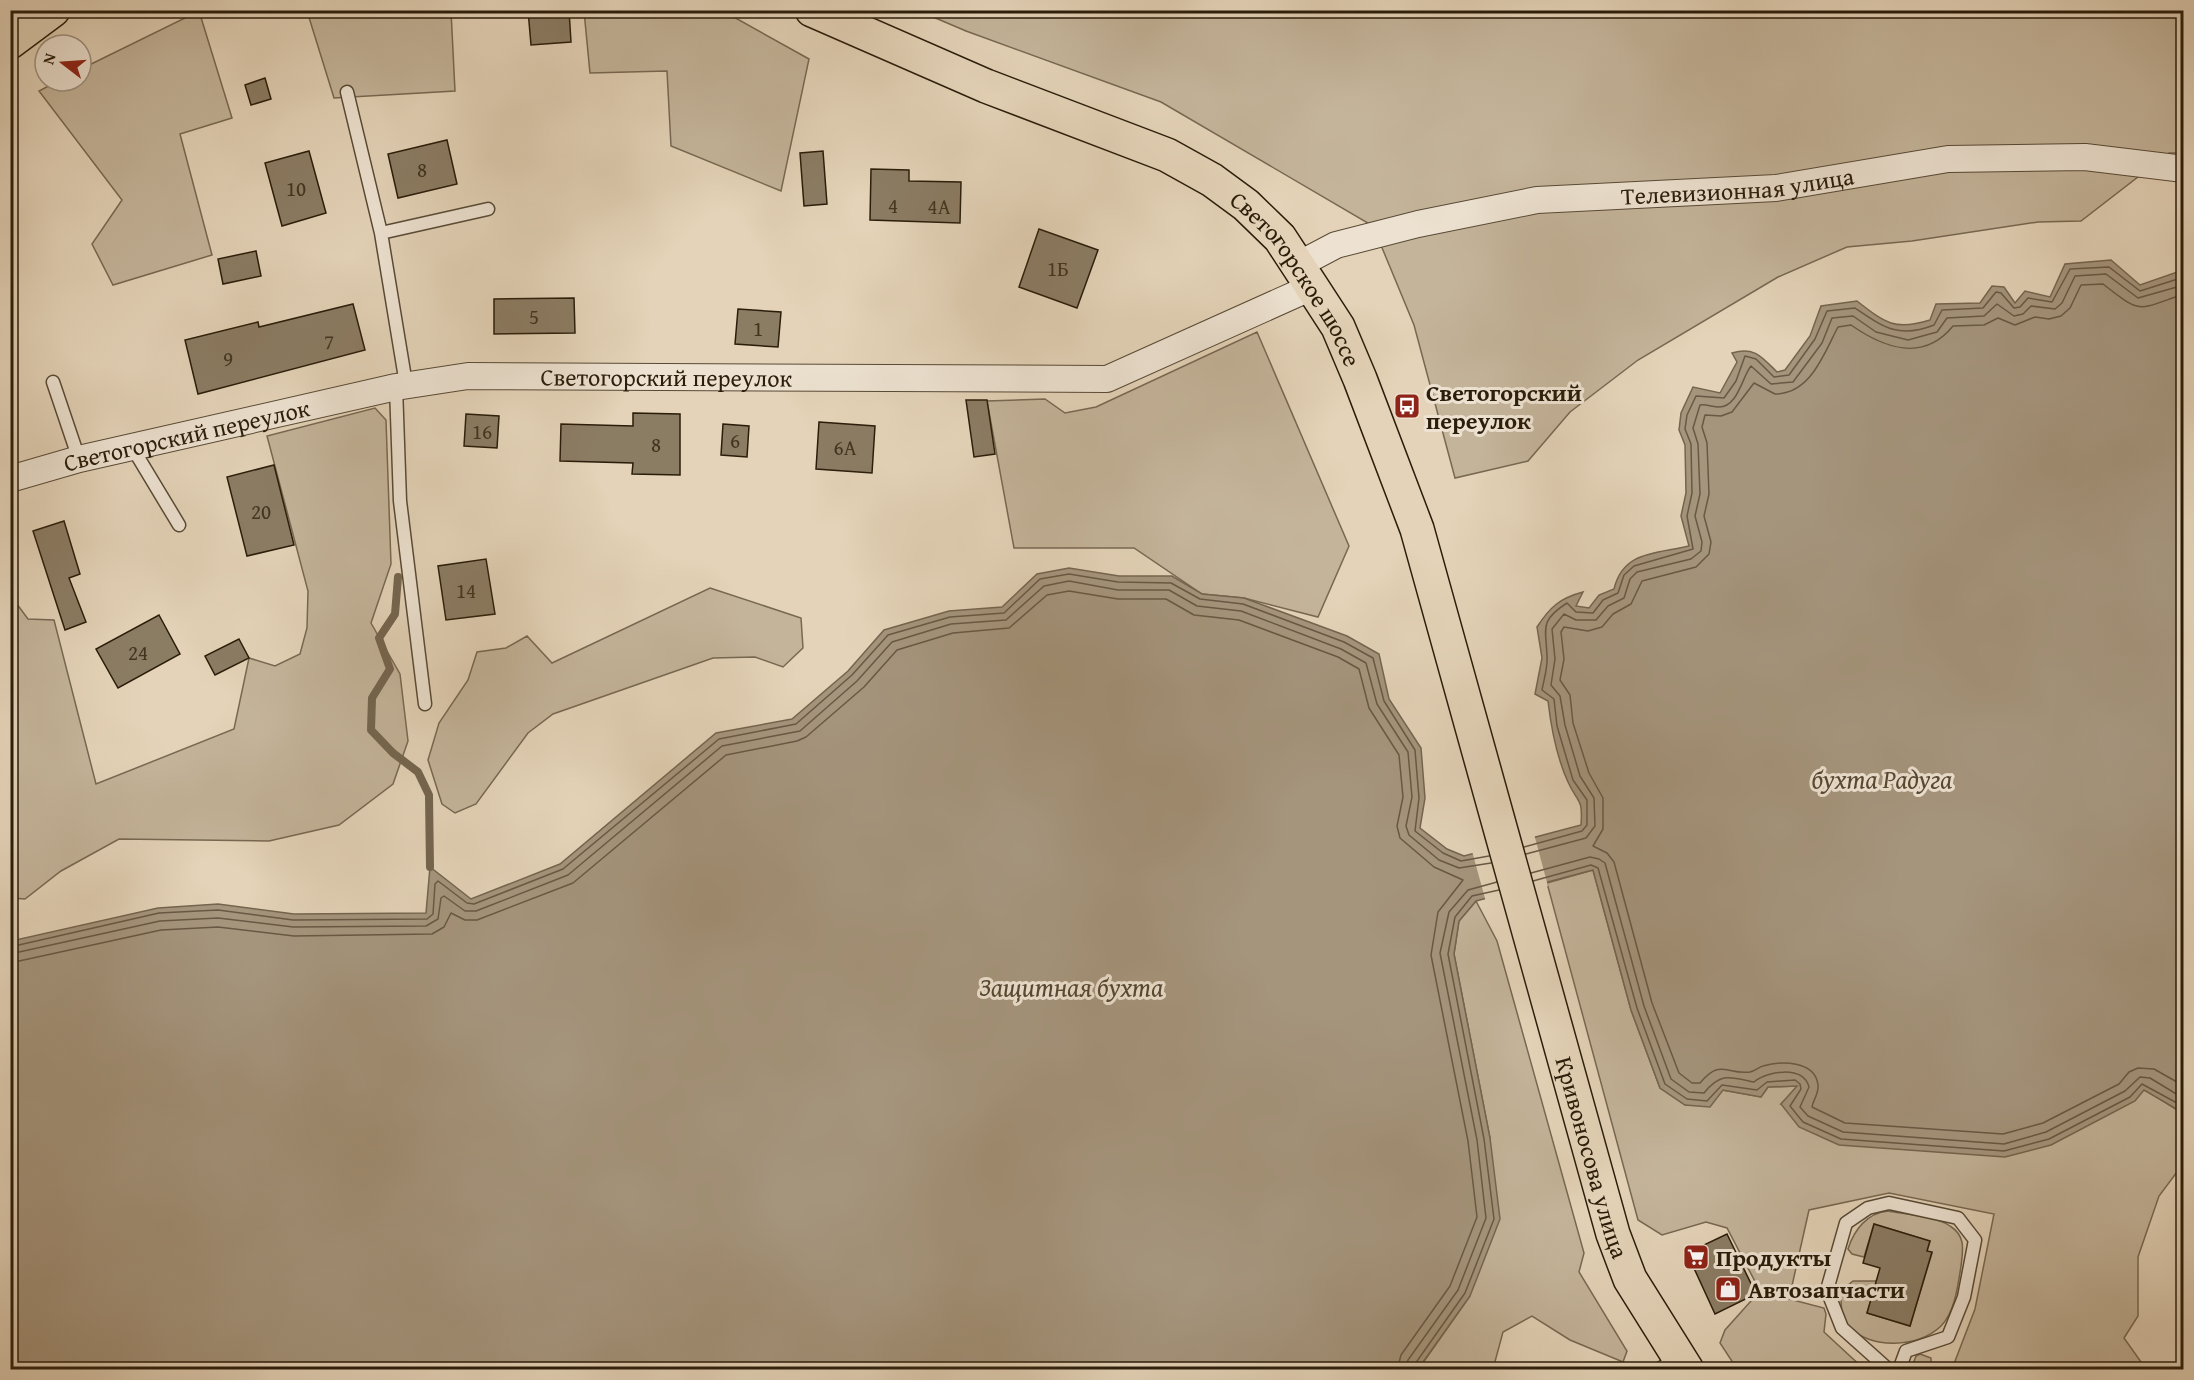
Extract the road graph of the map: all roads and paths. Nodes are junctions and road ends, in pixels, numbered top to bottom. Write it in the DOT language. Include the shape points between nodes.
graph roads {
  1 [pos="27,10"];
  2 [pos="53,10"];
  3 [pos="812,10"];
  4 [pos="10,32"];
  5 [pos="10,42"];
  6 [pos="347,92"];
  7 [pos="2184,170"];
  8 [pos="488,209"];
  9 [pos="381,233"];
  10 [pos="1305,276"];
  11 [pos="52,382"];
  12 [pos="401,385"];
  13 [pos="132,447"];
  14 [pos="79,459"];
  15 [pos="10,479"];
  16 [pos="179,525"];
  17 [pos="425,704"];
  18 [pos="1528,933"];
  19 [pos="1674,1366"];
  20 [pos="1889,1370"];
  21 [pos="1899,1370"];
  1 -- 4 [label="main road"];
  2 -- 5 [label="main road"];
  3 -- 10 [label="main road, Светогорское шоссе" via="986,86 1167,155 1246,205 1280,238"];
  6 -- 9 [label="lane"];
  7 -- 10 [label="street, Телевизионная улица" via="2085,157 1948,159 1776,188 1537,200 1336,245"];
  8 -- 9 [label="lane"];
  9 -- 12 [label="lane"];
  10 -- 12 [label="street, Светогорский переулок" via="1107,379 468,376"];
  10 -- 18 [label="main road, Светогорское шоссе" via="1338,327 1417,529"];
  11 -- 14 [label="lane"];
  12 -- 13 [label="street, Светогорский переулок"];
  12 -- 17 [label="lane" via="400,501"];
  13 -- 14 [label="street, Светогорский переулок"];
  13 -- 16 [label="lane"];
  14 -- 15 [label="street, Светогорский переулок"];
  18 -- 19 [label="main road, Кривоносова улица" via="1613,1234 1630,1279"];
  20 -- 21 [label="lane" via="1842,1328 1827,1290 1846,1223 1868,1208 1889,1203 1958,1218 1975,1240 1964,1297 1948,1336 1906,1351"];
}
